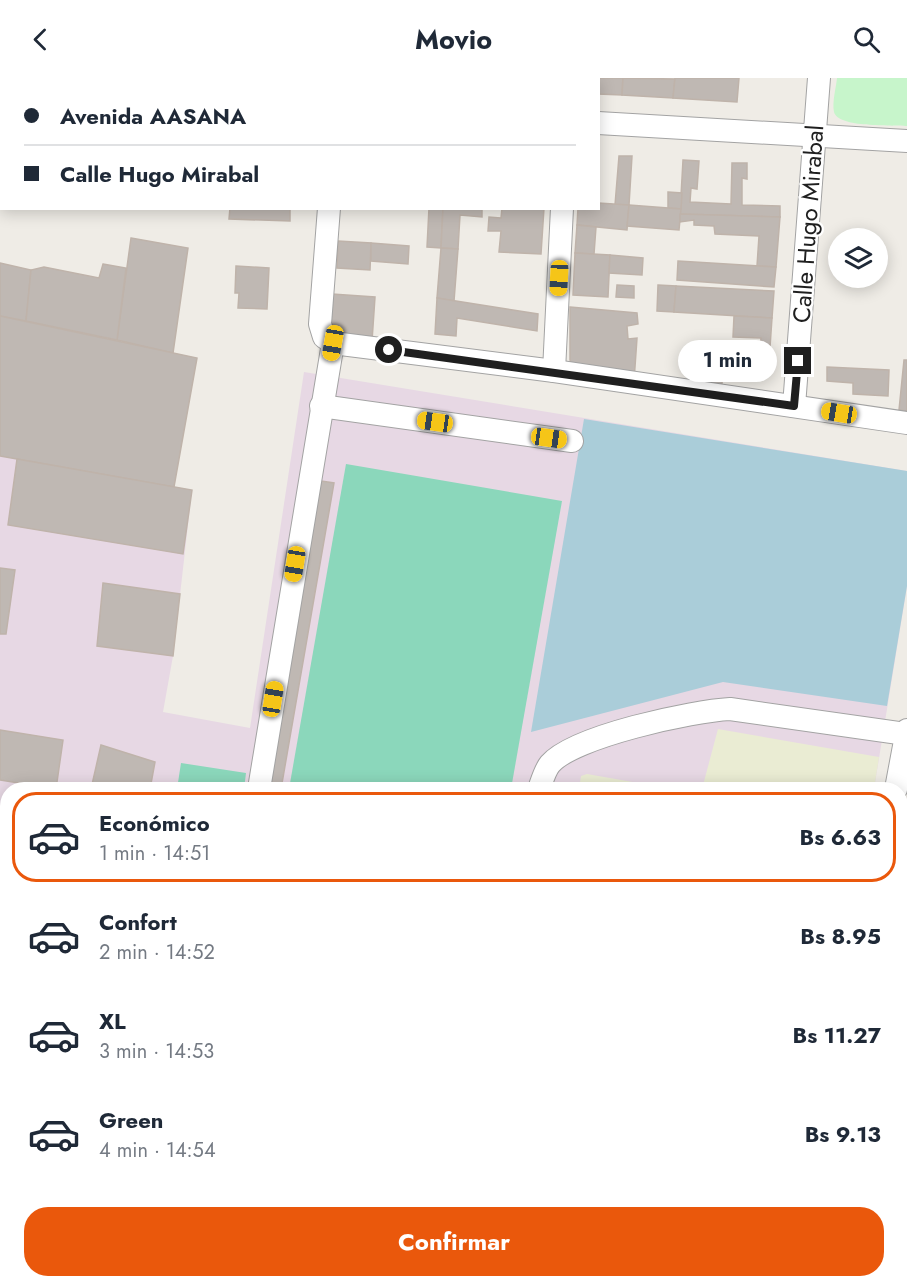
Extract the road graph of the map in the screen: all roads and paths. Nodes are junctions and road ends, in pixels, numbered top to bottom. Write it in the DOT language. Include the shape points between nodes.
graph roads {
  1 [pos="819,78"];
  2 [pos="600,123"];
  3 [pos="815,136"];
  4 [pos="907,141"];
  5 [pos="329,210"];
  6 [pos="562,210"];
  7 [pos="328,340"];
  8 [pos="554,372"];
  9 [pos="321,406"];
  10 [pos="794,406"];
  11 [pos="907,423"];
  12 [pos="572,441"];
  13 [pos="907,732"];
  14 [pos="260,782"];
  15 [pos="542,782"];
  16 [pos="897,782"];
  1 -- 3 [label="street, Calle Hugo Mirabal"];
  2 -- 3 [label="street"];
  3 -- 4 [label="street"];
  3 -- 10 [label="street, Calle Hugo Mirabal"];
  5 -- 7 [label="street" via="320,324"];
  6 -- 8 [label="street"];
  7 -- 8 [label="street"];
  7 -- 9 [label="street"];
  8 -- 10 [label="street"];
  9 -- 12 [label="street"];
  9 -- 14 [label="street"];
  10 -- 11 [label="street"];
  13 -- 15 [label="street" via="730,709 702,710 663,718 567,750 549,765"];
  13 -- 16 [label="street"];
}
